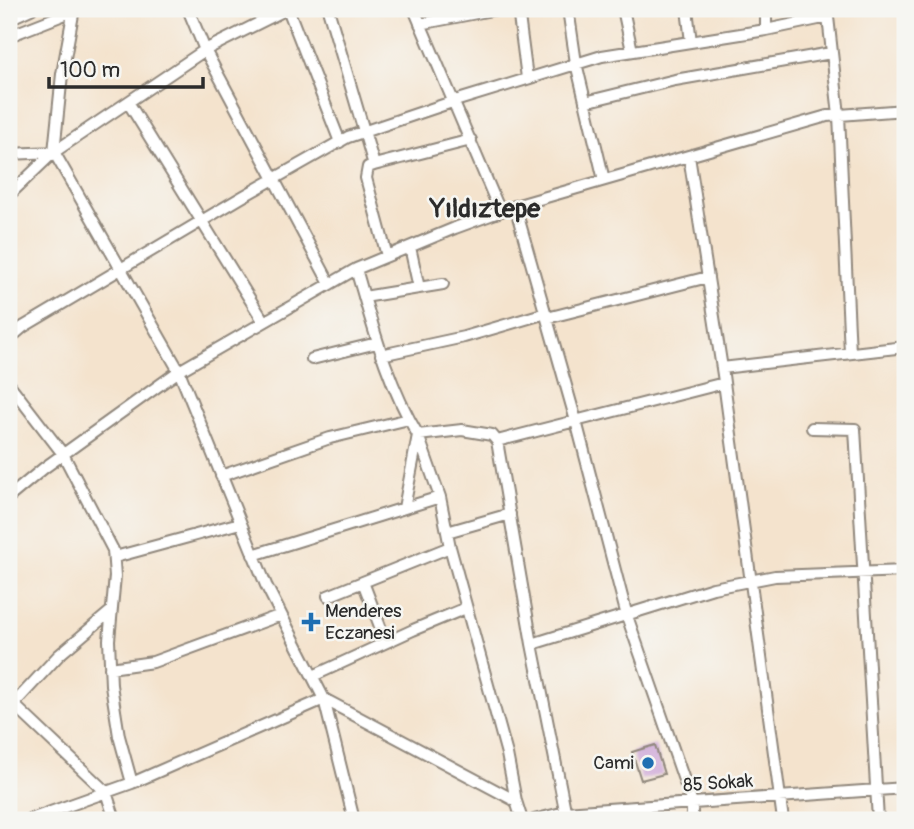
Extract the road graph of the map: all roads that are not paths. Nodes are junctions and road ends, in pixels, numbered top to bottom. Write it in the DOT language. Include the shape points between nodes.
graph roads {
  1 [pos="31,9"];
  2 [pos="187,9"];
  3 [pos="288,9"];
  4 [pos="328,9"];
  5 [pos="414,9"];
  6 [pos="497,9"];
  7 [pos="518,9"];
  8 [pos="568,9"];
  9 [pos="623,9"];
  10 [pos="687,9"];
  11 [pos="765,9"];
  12 [pos="73,10"];
  13 [pos="828,13"];
  14 [pos="9,19"];
  15 [pos="420,24"];
  16 [pos="766,30"];
  17 [pos="9,36"];
  18 [pos="691,42"];
  19 [pos="205,50"];
  20 [pos="632,51"];
  21 [pos="831,54"];
  22 [pos="576,63"];
  23 [pos="527,78"];
  24 [pos="455,101"];
  25 [pos="128,102"];
  26 [pos="585,102"];
  27 [pos="905,110"];
  28 [pos="839,115"];
  29 [pos="364,132"];
  30 [pos="471,140"];
  31 [pos="340,142"];
  32 [pos="54,152"];
  33 [pos="9,154"];
  34 [pos="690,156"];
  35 [pos="374,165"];
  36 [pos="274,179"];
  37 [pos="604,180"];
  38 [pos="9,195"];
  39 [pos="515,206"];
  40 [pos="500,211"];
  41 [pos="201,221"];
  42 [pos="410,247"];
  43 [pos="387,256"];
  44 [pos="122,268"];
  45 [pos="356,269"];
  46 [pos="708,277"];
  47 [pos="330,284"];
  48 [pos="443,284"];
  49 [pos="419,288"];
  50 [pos="364,297"];
  51 [pos="546,315"];
  52 [pos="264,322"];
  53 [pos="9,339"];
  54 [pos="377,342"];
  55 [pos="905,347"];
  56 [pos="850,353"];
  57 [pos="381,355"];
  58 [pos="312,359"];
  59 [pos="722,368"];
  60 [pos="179,371"];
  61 [pos="724,383"];
  62 [pos="9,384"];
  63 [pos="409,419"];
  64 [pos="576,421"];
  65 [pos="812,428"];
  66 [pos="418,435"];
  67 [pos="497,441"];
  68 [pos="63,454"];
  69 [pos="221,476"];
  70 [pos="9,497"];
  71 [pos="440,497"];
  72 [pos="404,508"];
  73 [pos="510,514"];
  74 [pos="240,523"];
  75 [pos="447,532"];
  76 [pos="450,547"];
  77 [pos="253,555"];
  78 [pos="114,558"];
  79 [pos="905,571"];
  80 [pos="864,573"];
  81 [pos="750,581"];
  82 [pos="363,582"];
  83 [pos="328,596"];
  84 [pos="466,608"];
  85 [pos="110,612"];
  86 [pos="281,615"];
  87 [pos="627,616"];
  88 [pos="386,642"];
  89 [pos="532,644"];
  90 [pos="110,668"];
  91 [pos="313,676"];
  92 [pos="324,699"];
  93 [pos="10,705"];
  94 [pos="132,783"];
  95 [pos="905,788"];
  96 [pos="877,790"];
  97 [pos="106,792"];
  98 [pos="780,797"];
  99 [pos="516,800"];
  100 [pos="692,803"];
  101 [pos="566,816"];
  102 [pos="28,820"];
  103 [pos="115,820"];
  104 [pos="354,820"];
  105 [pos="522,820"];
  106 [pos="534,820"];
  107 [pos="692,820"];
  108 [pos="783,820"];
  109 [pos="878,820"];
  1 -- 14 [label="street"];
  2 -- 19 [label="street"];
  3 -- 19 [label="street"];
  3 -- 31 [label="street"];
  4 -- 29 [label="street"];
  5 -- 15 [label="street"];
  6 -- 15 [label="street"];
  7 -- 23 [label="street"];
  8 -- 22 [label="street"];
  9 -- 20 [label="street"];
  10 -- 18 [label="street"];
  11 -- 16 [label="street"];
  12 -- 17 [label="street"];
  12 -- 32 [label="street"];
  13 -- 16 [label="street"];
  13 -- 21 [label="street"];
  15 -- 24 [label="street"];
  16 -- 18 [label="street"];
  18 -- 20 [label="street"];
  19 -- 25 [label="street"];
  19 -- 36 [label="street"];
  20 -- 22 [label="street"];
  21 -- 26 [label="street" via="675,80"];
  21 -- 28 [label="street"];
  22 -- 23 [label="street"];
  22 -- 26 [label="street"];
  23 -- 24 [label="street"];
  24 -- 29 [label="street"];
  24 -- 30 [label="street"];
  25 -- 32 [label="street"];
  25 -- 41 [label="street"];
  26 -- 37 [label="street"];
  27 -- 28 [label="street"];
  28 -- 34 [label="street"];
  28 -- 56 [label="street"];
  29 -- 31 [label="street"];
  29 -- 35 [label="street"];
  30 -- 35 [label="street"];
  30 -- 40 [label="street"];
  31 -- 36 [label="street"];
  32 -- 33 [label="street"];
  32 -- 38 [label="street"];
  32 -- 44 [label="street"];
  34 -- 37 [label="street"];
  34 -- 46 [label="street"];
  35 -- 43 [label="street" via="368,167 366,178"];
  36 -- 41 [label="street"];
  36 -- 47 [label="street"];
  37 -- 39 [label="street"];
  39 -- 40 [label="street"];
  39 -- 51 [label="street"];
  40 -- 42 [label="street"];
  41 -- 44 [label="street"];
  41 -- 52 [label="street"];
  42 -- 43 [label="street"];
  42 -- 49 [label="street"];
  43 -- 45 [label="street"];
  44 -- 53 [label="street"];
  44 -- 60 [label="street"];
  45 -- 47 [label="street"];
  45 -- 50 [label="street"];
  46 -- 51 [label="street"];
  46 -- 59 [label="street"];
  47 -- 52 [label="street"];
  48 -- 49 [label="street"];
  49 -- 50 [label="street"];
  50 -- 54 [label="street"];
  51 -- 57 [label="street"];
  51 -- 64 [label="street"];
  52 -- 60 [label="street"];
  54 -- 57 [label="street"];
  54 -- 58 [label="street"];
  55 -- 56 [label="street"];
  56 -- 59 [label="street"];
  57 -- 63 [label="street"];
  59 -- 61 [label="street"];
  60 -- 68 [label="street"];
  60 -- 69 [label="street"];
  61 -- 64 [label="street"];
  61 -- 81 [label="street"];
  62 -- 68 [label="street"];
  63 -- 66 [label="street"];
  63 -- 69 [label="street" via="330,438"];
  64 -- 67 [label="street"];
  64 -- 87 [label="street"];
  65 -- 80 [label="street" via="855,429"];
  66 -- 67 [label="street" via="462,430 492,435"];
  66 -- 71 [label="street"];
  66 -- 72 [label="street"];
  67 -- 73 [label="street"];
  68 -- 70 [label="street"];
  68 -- 78 [label="street" via="110,541"];
  69 -- 74 [label="street"];
  71 -- 72 [label="street"];
  71 -- 75 [label="street"];
  72 -- 77 [label="street"];
  73 -- 75 [label="street"];
  73 -- 89 [label="street"];
  74 -- 77 [label="street"];
  74 -- 78 [label="street"];
  75 -- 76 [label="street"];
  76 -- 82 [label="street"];
  76 -- 84 [label="street"];
  77 -- 86 [label="street"];
  78 -- 85 [label="street"];
  79 -- 80 [label="street"];
  80 -- 81 [label="street"];
  80 -- 96 [label="street"];
  81 -- 87 [label="street"];
  81 -- 98 [label="street"];
  82 -- 83 [label="street"];
  82 -- 88 [label="street"];
  84 -- 88 [label="street"];
  84 -- 99 [label="street"];
  85 -- 90 [label="street"];
  85 -- 93 [label="street"];
  86 -- 90 [label="street" via="153,662"];
  86 -- 91 [label="street"];
  87 -- 89 [label="street"];
  87 -- 100 [label="street"];
  88 -- 91 [label="street"];
  89 -- 101 [label="street"];
  90 -- 94 [label="street" via="119,736"];
  91 -- 92 [label="street"];
  92 -- 94 [label="street"];
  92 -- 99 [label="street"];
  92 -- 104 [label="street"];
  93 -- 97 [label="street"];
  94 -- 97 [label="street"];
  95 -- 96 [label="street, 85 Sokak"];
  96 -- 98 [label="street, 85 Sokak"];
  96 -- 109 [label="street"];
  97 -- 102 [label="street"];
  97 -- 103 [label="street"];
  98 -- 100 [label="street, 85 Sokak"];
  98 -- 108 [label="street"];
  99 -- 105 [label="street"];
  100 -- 101 [label="street, 85 Sokak"];
  100 -- 107 [label="street"];
  101 -- 106 [label="street, 85 Sokak"];
}
